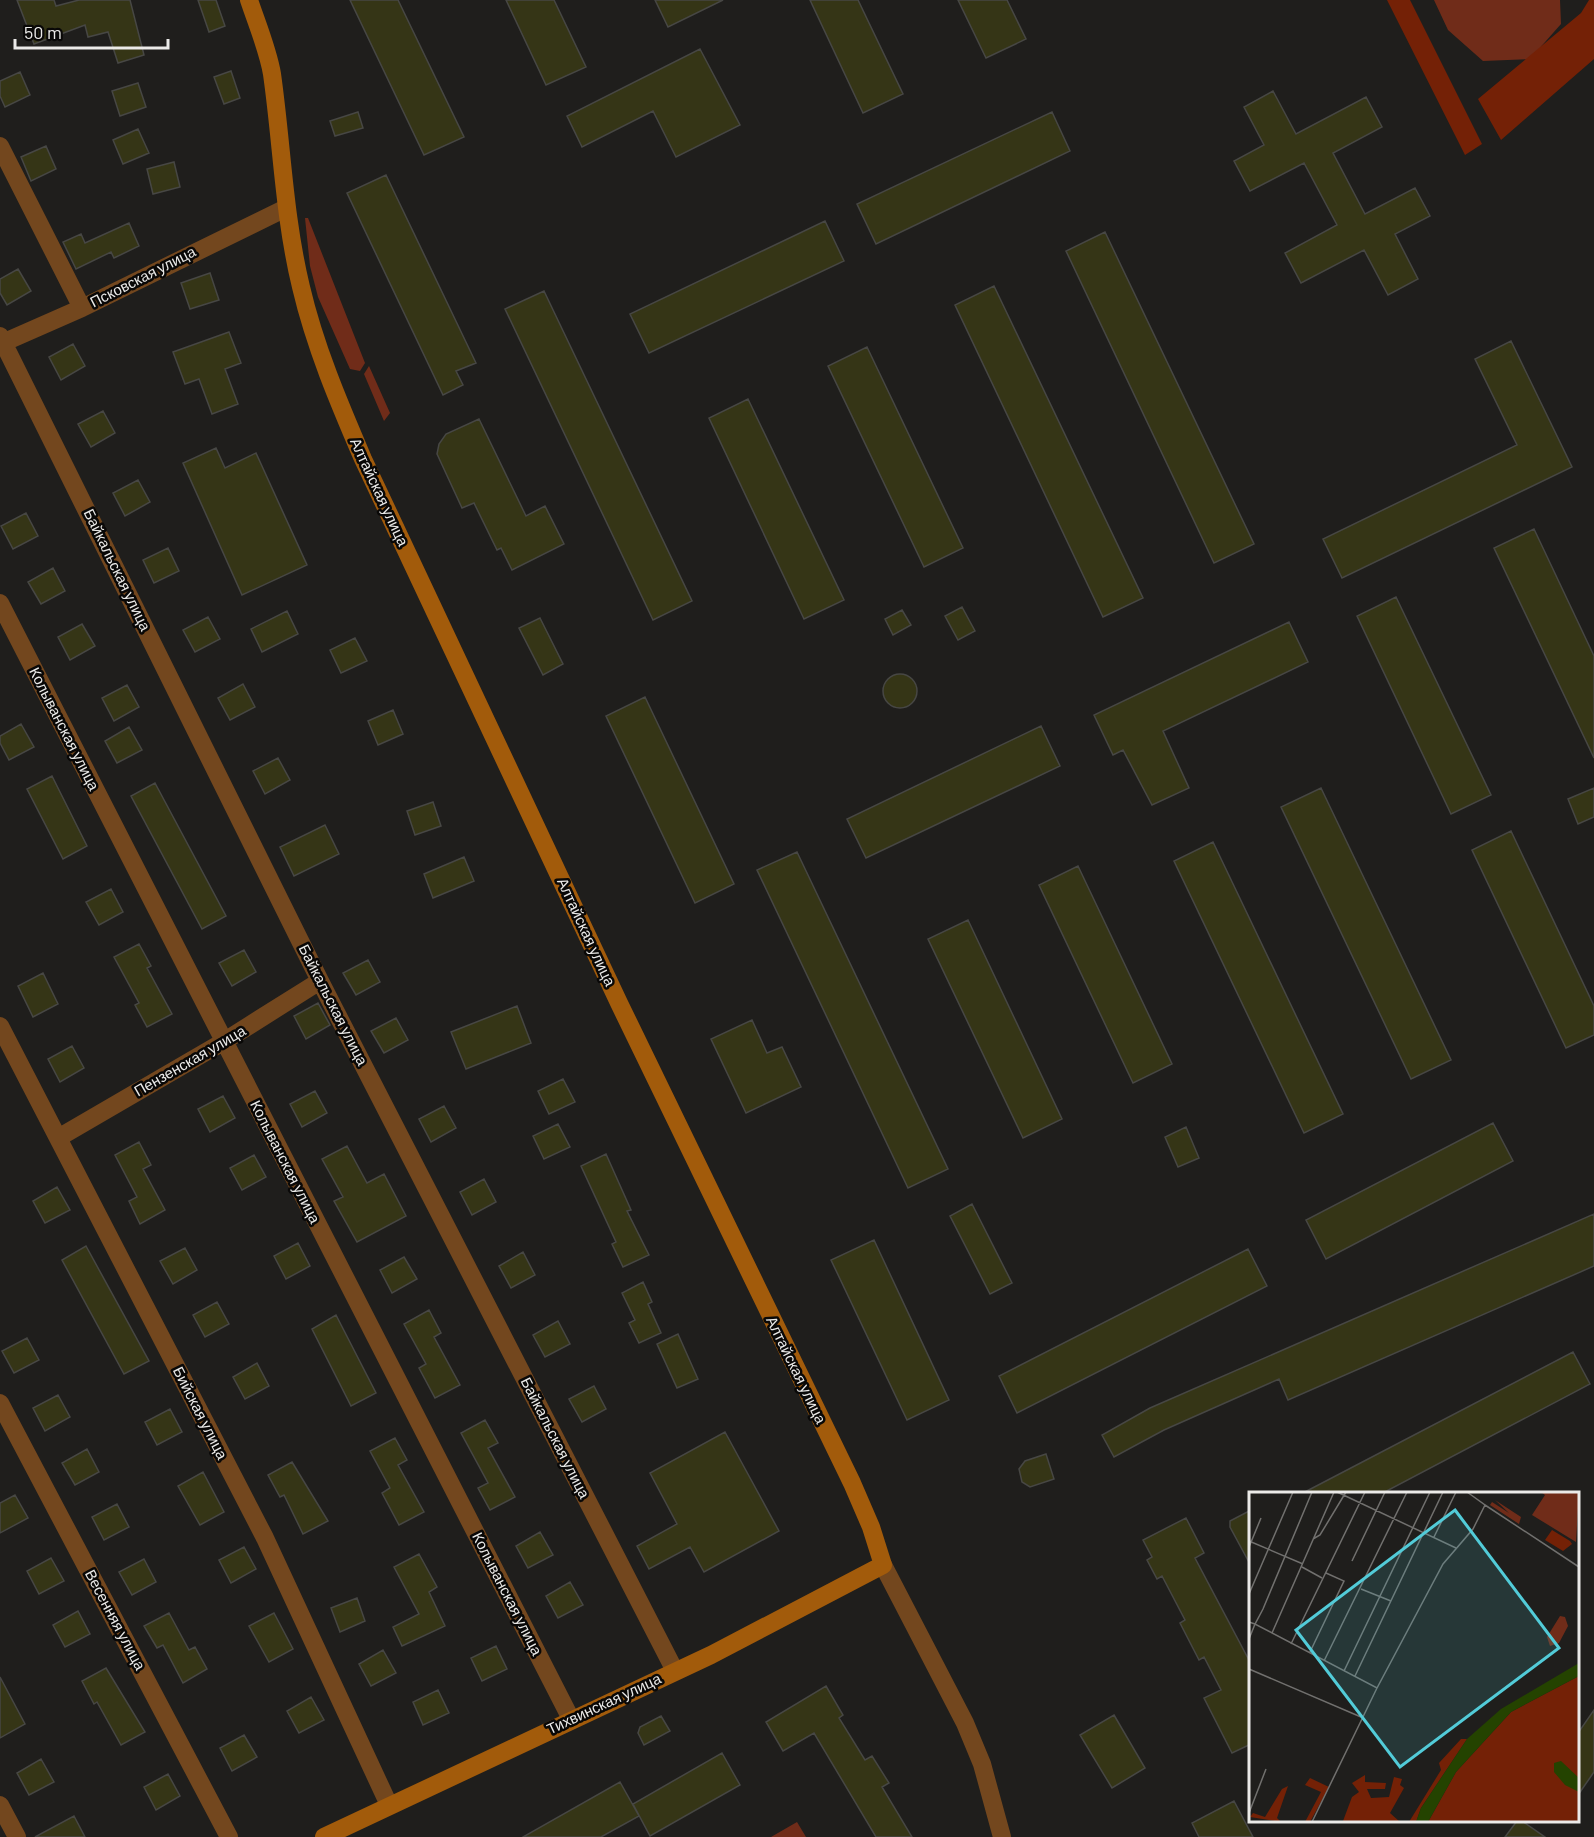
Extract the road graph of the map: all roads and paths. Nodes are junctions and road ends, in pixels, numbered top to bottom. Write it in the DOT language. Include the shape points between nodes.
graph roads {
  1 [pos="249,0"];
  2 [pos="0,146"];
  3 [pos="286,208"];
  4 [pos="82,308"];
  5 [pos="1,340"];
  6 [pos="0,603"];
  7 [pos="320,981"];
  8 [pos="0,1026"];
  9 [pos="224,1042"];
  10 [pos="58,1138"];
  11 [pos="0,1403"];
  12 [pos="882,1565"];
  13 [pos="675,1671"];
  14 [pos="571,1719"];
  15 [pos="0,1805"];
  16 [pos="389,1805"];
  17 [pos="17,1837"];
  18 [pos="229,1837"];
  19 [pos="324,1837"];
  20 [pos="1002,1837"];
  1 -- 3 [label="main road, Алтайская улица" via="272,72"];
  2 -- 4 [label="street"];
  3 -- 4 [label="street, Псковская улица"];
  3 -- 12 [label="main road, Алтайская улица" via="300,286 314,335 363,459 619,1003 852,1483"];
  4 -- 5 [label="street, Псковская улица"];
  5 -- 7 [label="street, Байкальская улица"];
  6 -- 9 [label="street, Колыванская улица"];
  7 -- 9 [label="street, Пензенская улица"];
  7 -- 13 [label="street, Байкальская улица"];
  8 -- 10 [label="street, Бийская улица"];
  9 -- 10 [label="street, Пензенская улица"];
  9 -- 14 [label="street, Колыванская улица"];
  10 -- 16 [label="street, Бийская улица" via="265,1538"];
  11 -- 18 [label="street, Весенняя улица"];
  12 -- 13 [label="main road, Тихвинская улица"];
  12 -- 20 [label="street, Алтайская улица" via="965,1723 982,1764"];
  13 -- 14 [label="main road, Тихвинская улица"];
  14 -- 16 [label="main road, Тихвинская улица"];
  15 -- 17 [label="street"];
  16 -- 19 [label="main road, Тихвинская улица"];
}
